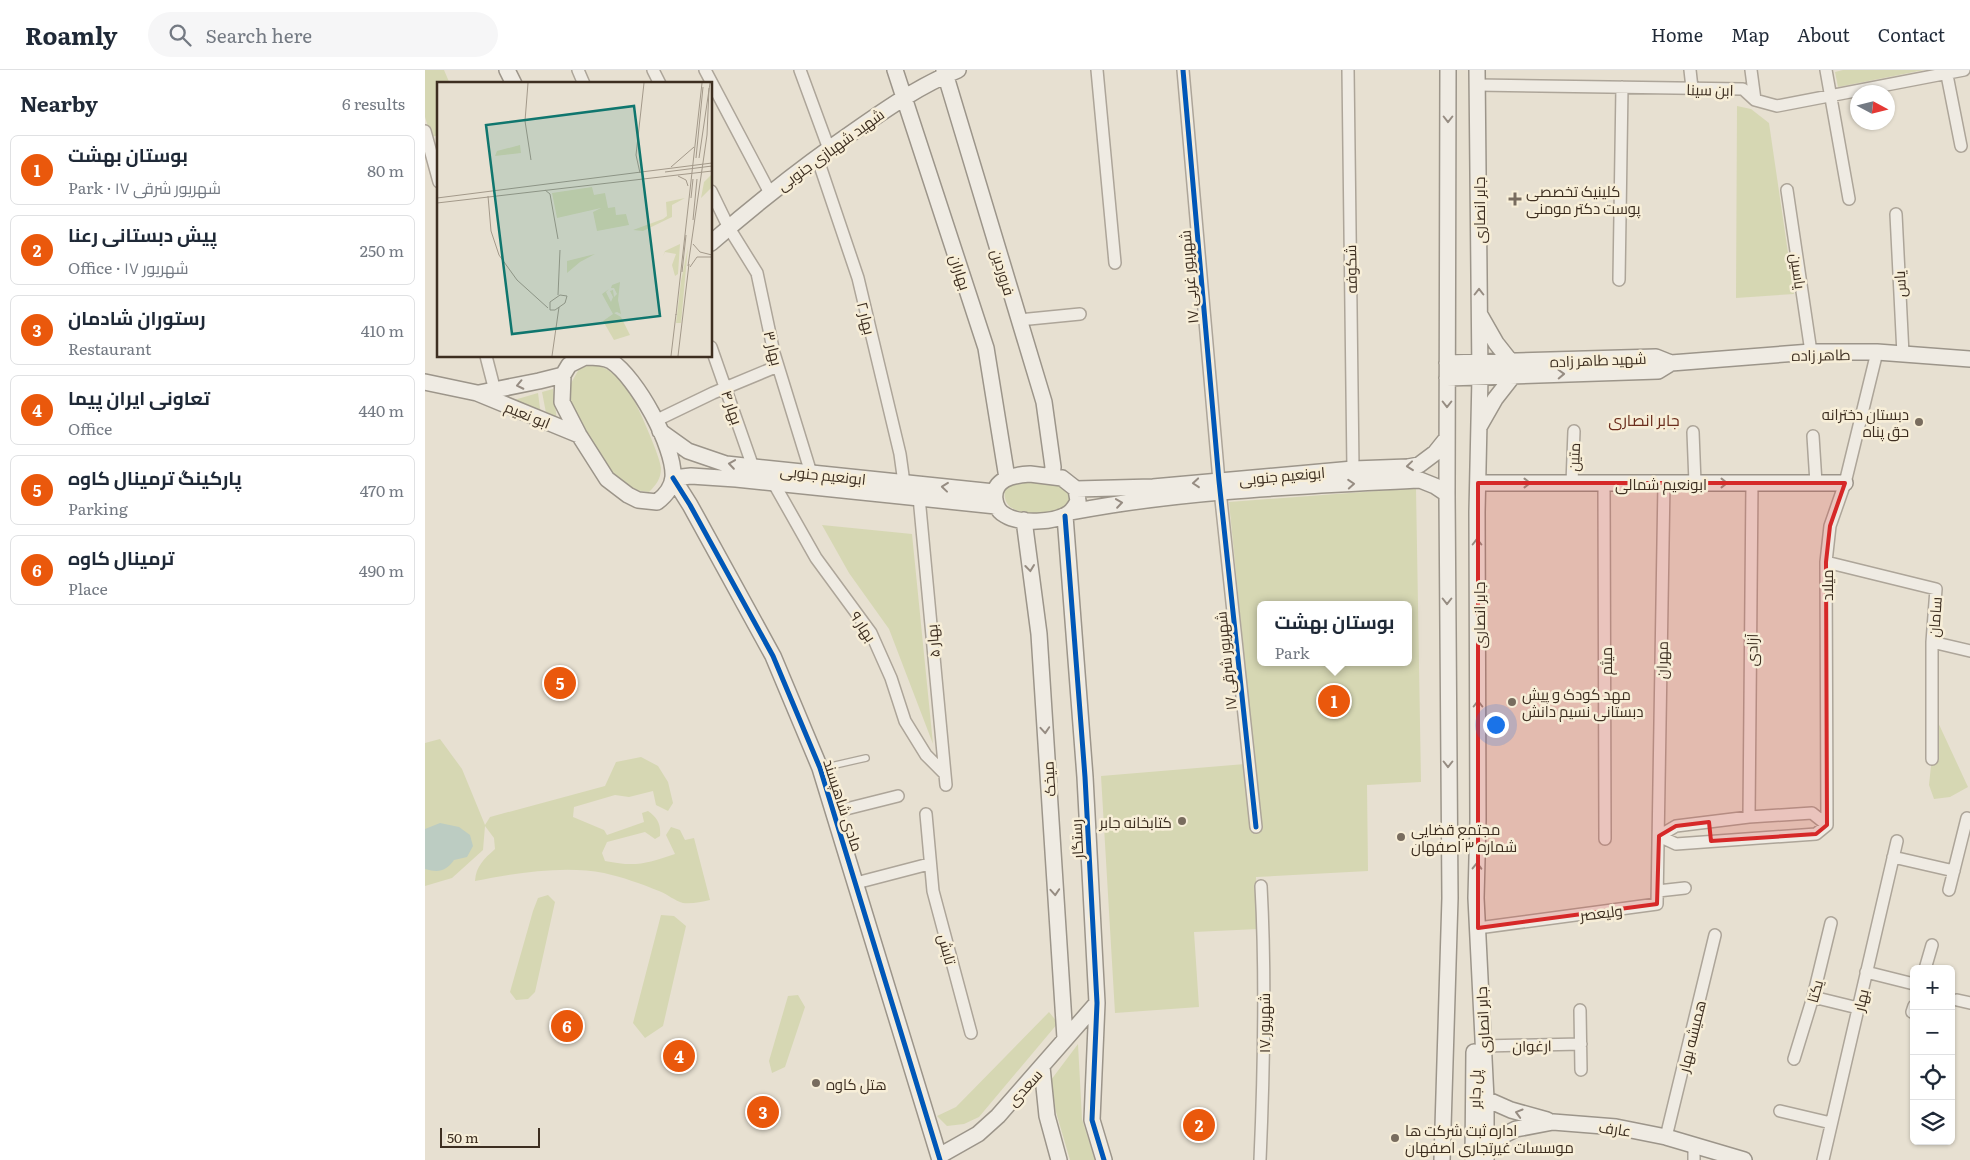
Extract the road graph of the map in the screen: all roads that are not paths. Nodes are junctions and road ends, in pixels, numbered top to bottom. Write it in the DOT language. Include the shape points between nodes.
graph roads {
  1 [pos="507,70"];
  2 [pos="578,70"];
  3 [pos="653,70"];
  4 [pos="705,70"];
  5 [pos="800,70"];
  6 [pos="895,70"];
  7 [pos="1097,70"];
  8 [pos="1183,70"];
  9 [pos="1348,70"];
  10 [pos="1448,70"];
  11 [pos="1690,70"];
  12 [pos="1751,70"];
  13 [pos="1826,70"];
  14 [pos="1964,70"];
  15 [pos="949,72"];
  16 [pos="1947,72"];
  17 [pos="1477,77"];
  18 [pos="513,82"];
  19 [pos="583,82"];
  20 [pos="659,82"];
  21 [pos="711,82"];
  22 [pos="713,85"];
  23 [pos="1622,87"];
  24 [pos="1692,88"];
  25 [pos="1830,96"];
  26 [pos="903,97"];
  27 [pos="1755,100"];
  28 [pos="425,131"];
  29 [pos="1961,146"];
  30 [pos="823,153"];
  31 [pos="437,175"];
  32 [pos="1787,190"];
  33 [pos="770,193"];
  34 [pos="713,195"];
  35 [pos="1849,200"];
  36 [pos="1896,214"];
  37 [pos="729,228"];
  38 [pos="713,240"];
  39 [pos="1115,263"];
  40 [pos="1619,280"];
  41 [pos="1080,314"];
  42 [pos="1479,314"];
  43 [pos="1019,320"];
  44 [pos="713,352"];
  45 [pos="1811,352"];
  46 [pos="1877,352"];
  47 [pos="1903,354"];
  48 [pos="487,358"];
  49 [pos="580,358"];
  50 [pos="622,358"];
  51 [pos="1970,359"];
  52 [pos="1671,363"];
  53 [pos="778,366"];
  54 [pos="1512,369"];
  55 [pos="1447,370"];
  56 [pos="1480,370"];
  57 [pos="625,372"];
  58 [pos="563,374"];
  59 [pos="425,382"];
  60 [pos="726,388"];
  61 [pos="495,391"];
  62 [pos="477,393"];
  63 [pos="657,426"];
  64 [pos="1479,427"];
  65 [pos="1574,431"];
  66 [pos="1693,432"];
  67 [pos="579,435"];
  68 [pos="1813,436"];
  69 [pos="1447,438"];
  70 [pos="753,467"];
  71 [pos="1353,469"];
  72 [pos="811,473"];
  73 [pos="1052,477"];
  74 [pos="673,478"];
  75 [pos="1007,478"];
  76 [pos="773,482"];
  77 [pos="1478,482"];
  78 [pos="904,483"];
  79 [pos="1572,483"];
  80 [pos="1604,483"];
  81 [pos="1664,483"];
  82 [pos="1695,483"];
  83 [pos="1752,483"];
  84 [pos="1816,483"];
  85 [pos="1845,483"];
  86 [pos="1219,487"];
  87 [pos="1076,489"];
  88 [pos="1447,494"];
  89 [pos="919,497"];
  90 [pos="995,499"];
  91 [pos="1068,514"];
  92 [pos="1024,520"];
  93 [pos="1826,562"];
  94 [pos="1932,642"];
  95 [pos="1970,651"];
  96 [pos="866,758"];
  97 [pos="1932,759"];
  98 [pos="820,768"];
  99 [pos="945,780"];
  100 [pos="898,796"];
  101 [pos="834,812"];
  102 [pos="926,814"];
  103 [pos="1755,816"];
  104 [pos="1967,818"];
  105 [pos="1709,822"];
  106 [pos="1827,825"];
  107 [pos="1256,827"];
  108 [pos="1659,836"];
  109 [pos="1762,838"];
  110 [pos="1605,839"];
  111 [pos="1711,841"];
  112 [pos="1897,841"];
  113 [pos="1893,857"];
  114 [pos="929,864"];
  115 [pos="1954,871"];
  116 [pos="856,883"];
  117 [pos="1261,886"];
  118 [pos="1685,888"];
  119 [pos="1949,890"];
  120 [pos="1658,891"];
  121 [pos="1450,898"];
  122 [pos="1476,898"];
  123 [pos="1831,923"];
  124 [pos="1478,928"];
  125 [pos="1715,935"];
  126 [pos="1932,945"];
  127 [pos="1926,965"];
  128 [pos="1866,972"];
  129 [pos="1910,983"];
  130 [pos="1813,997"];
  131 [pos="1957,1000"];
  132 [pos="1097,1003"];
  133 [pos="1970,1003"];
  134 [pos="1858,1008"];
  135 [pos="1579,1010"];
  136 [pos="971,1033"];
  137 [pos="1065,1038"];
  138 [pos="1581,1044"];
  139 [pos="1483,1046"];
  140 [pos="1794,1058"];
  141 [pos="1042,1067"];
  142 [pos="1581,1070"];
  143 [pos="1485,1099"];
  144 [pos="1780,1111"];
  145 [pos="1553,1122"];
  146 [pos="1831,1123"];
  147 [pos="1666,1137"];
  148 [pos="1486,1144"];
  149 [pos="1694,1153"];
  150 [pos="939,1158"];
  151 [pos="1059,1160"];
  152 [pos="1104,1160"];
  153 [pos="1260,1160"];
  154 [pos="1442,1160"];
  155 [pos="1452,1160"];
  156 [pos="1473,1160"];
  157 [pos="1486,1160"];
  158 [pos="1744,1160"];
  159 [pos="1823,1160"];
  1 -- 18 [label="main road"];
  2 -- 19 [label="street"];
  3 -- 20 [label="street"];
  4 -- 21 [label="street"];
  5 -- 30 [label="street, بهار ۲"];
  6 -- 26 [label="main road, بهاران"];
  7 -- 39 [label="street"];
  8 -- 86 [label="street, ۱۷ شهریور غربی"];
  9 -- 71 [label="street, شکوفه"];
  10 -- 55 [label="main road, جابر انصاری, one-way"];
  11 -- 24 [label="street"];
  12 -- 27 [label="street"];
  13 -- 25 [label="street"];
  14 -- 16 [label="street, ابن سینا"];
  15 -- 26 [label="main road, شهید شهبازی جنوبی"];
  15 -- 43 [label="main road, فروردین"];
  16 -- 25 [label="street, ابن سینا"];
  16 -- 29 [label="street"];
  17 -- 23 [label="street, ابن سینا"];
  42 -- 17 [label="main road, جابر انصاری, one-way"];
  22 -- 33 [label="street"];
  23 -- 24 [label="street, ابن سینا"];
  23 -- 40 [label="street"];
  24 -- 27 [label="street, ابن سینا" via="1743,89"];
  25 -- 27 [label="street, ابن سینا" via="1777,106"];
  25 -- 35 [label="street"];
  26 -- 30 [label="main road, شهید شهبازی جنوبی"];
  26 -- 75 [label="main road, بهاران" via="986,348"];
  28 -- 31 [label="street"];
  30 -- 33 [label="main road, شهید شهبازی جنوبی"];
  30 -- 78 [label="street, بهار ۲" via="858,278"];
  32 -- 45 [label="street, یاسین"];
  33 -- 37 [label="main road, شهید شهبازی جنوبی"];
  34 -- 37 [label="street, بهار ۳"];
  36 -- 47 [label="street, یاس"];
  37 -- 38 [label="main road, شهید شهبازی جنوبی"];
  37 -- 53 [label="street, بهار ۳" via="757,273"];
  41 -- 43 [label="street"];
  42 -- 54 [label="main road"];
  42 -- 56 [label="main road, جابر انصاری"];
  43 -- 73 [label="main road, فروردین" via="1043,402"];
  44 -- 60 [label="street, بهار ۴"];
  45 -- 46 [label="main road, طاهر زاده"];
  45 -- 52 [label="main road, طاهر زاده"];
  46 -- 47 [label="main road, طاهر زاده"];
  46 -- 85 [label="street, میلاد"];
  47 -- 51 [label="main road, طاهر زاده"];
  48 -- 61 [label="street"];
  49 -- 57 [label="main road" via="609,360"];
  49 -- 58 [label="main road"];
  50 -- 57 [label="main road"];
  52 -- 54 [label="main road, شهید طاهر زاده" via="1657,371"];
  53 -- 60 [label="street"];
  53 -- 72 [label="street, بهار ۳"];
  54 -- 56 [label="main road, شهید طاهر زاده"];
  54 -- 64 [label="main road"];
  55 -- 56 [label="main road, شهید طاهر زاده"];
  55 -- 69 [label="main road, جابر انصاری, one-way"];
  56 -- 64 [label="main road, جابر انصاری"];
  57 -- 63 [label="main road" via="643,397"];
  58 -- 61 [label="main road, ابو نعیم, one-way"];
  58 -- 67 [label="main road" via="562,402"];
  59 -- 62 [label="main road, ابو نعیم"];
  60 -- 63 [label="street"];
  60 -- 70 [label="street, بهار ۴"];
  61 -- 62 [label="main road, ابو نعیم"];
  62 -- 67 [label="main road, ابو نعیم"];
  70 -- 63 [label="main road, ابونعیم جنوبی, one-way" via="726,464 688,451"];
  63 -- 74 [label="main road" via="670,455"];
  64 -- 77 [label="main road, جابر انصاری"];
  65 -- 79 [label="street, متین"];
  66 -- 82 [label="street"];
  67 -- 74 [label="main road" via="607,479 638,500 657,502 667,493"];
  68 -- 84 [label="street"];
  69 -- 71 [label="main road, ابونعیم جنوبی, one-way" via="1419,465"];
  69 -- 88 [label="main road, جابر انصاری"];
  70 -- 72 [label="main road, ابونعیم جنوبی"];
  71 -- 86 [label="main road, ابونعیم جنوبی"];
  72 -- 78 [label="main road, ابونعیم جنوبی"];
  73 -- 75 [label="main road" via="1030,474"];
  73 -- 87 [label="main road" via="1062,478"];
  74 -- 76 [label="main road, ابونعیم جنوبی" via="712,477"];
  74 -- 98 [label="main road, مادی شاهپسند" via="773,656"];
  75 -- 90 [label="main road" via="1001,481"];
  76 -- 89 [label="main road, ابونعیم جنوبی"];
  76 -- 99 [label="street, بهار ۹" via="816,558 871,633 905,721"];
  77 -- 79 [label="main road, ابونعیم شمالی, one-way"];
  122 -- 77 [label="main road, جابر انصاری, one-way"];
  90 -- 78 [label="main road, ابونعیم جنوبی, one-way"];
  79 -- 80 [label="main road, ابونعیم شمالی"];
  80 -- 81 [label="main road, ابونعیم شمالی"];
  80 -- 110 [label="street, میثم"];
  81 -- 82 [label="main road, ابونعیم شمالی"];
  81 -- 108 [label="street, مهران"];
  82 -- 83 [label="main road, ابونعیم شمالی, one-way"];
  83 -- 84 [label="main road, ابونعیم شمالی"];
  83 -- 103 [label="street, آزادی"];
  84 -- 85 [label="main road, ابونعیم شمالی"];
  85 -- 93 [label="street, میلاد" via="1830,526"];
  86 -- 87 [label="main road, ابونعیم جنوبی, one-way"];
  86 -- 88 [label="main road, ابونعیم جنوبی, one-way" via="1420,480"];
  91 -- 86 [label="main road, ابونعیم جنوبی, one-way"];
  86 -- 107 [label="street, ۱۷ شهریور شرقی"];
  87 -- 91 [label="main road" via="1078,501"];
  88 -- 121 [label="main road, جابر انصاری, one-way"];
  89 -- 90 [label="main road, ابونعیم جنوبی"];
  89 -- 99 [label="street, بهار ۵"];
  90 -- 92 [label="main road" via="1005,516"];
  91 -- 92 [label="main road" via="1034,522"];
  91 -- 132 [label="main road, رستگار"];
  92 -- 137 [label="main road, میخک, one-way" via="1039,634"];
  93 -- 94 [label="street, سامان" via="1936,589"];
  93 -- 106 [label="street, میلاد"];
  94 -- 95 [label="street"];
  94 -- 97 [label="street, سامان"];
  96 -- 98 [label="lane"];
  98 -- 101 [label="main road, مادی شاهپسند"];
  100 -- 101 [label="street"];
  101 -- 116 [label="main road, مادی شاهپسند"];
  102 -- 114 [label="street, تابش"];
  103 -- 105 [label="street"];
  103 -- 106 [label="street" via="1812,813"];
  103 -- 109 [label="street, آزادی"];
  104 -- 115 [label="street"];
  105 -- 108 [label="street" via="1676,826"];
  105 -- 111 [label="street"];
  106 -- 109 [label="street" via="1816,834"];
  108 -- 111 [label="street" via="1676,844"];
  108 -- 120 [label="street"];
  109 -- 111 [label="street"];
  112 -- 113 [label="street, بهار"];
  113 -- 115 [label="street"];
  113 -- 128 [label="street, بهار"];
  114 -- 116 [label="street"];
  114 -- 136 [label="street, تابش" via="933,891"];
  115 -- 119 [label="street"];
  116 -- 150 [label="main road, مادی شاهپسند"];
  117 -- 153 [label="street, ۱۷ شهریور" via="1264,978"];
  118 -- 120 [label="street"];
  120 -- 124 [label="street, ولیعصر" via="1657,904"];
  121 -- 154 [label="main road, جابر انصاری"];
  121 -- 155 [label="main road, پل جابر"];
  122 -- 124 [label="main road, جابر انصاری"];
  122 -- 156 [label="main road, پل جابر"];
  123 -- 130 [label="street, یکتا"];
  124 -- 139 [label="main road, جابر انصاری"];
  125 -- 147 [label="street, همیشه بهار"];
  126 -- 127 [label="street"];
  128 -- 129 [label="street"];
  128 -- 134 [label="street, بهار"];
  130 -- 134 [label="street"];
  130 -- 140 [label="street, یکتا"];
  131 -- 133 [label="street"];
  132 -- 137 [label="main road, سعدی"];
  132 -- 152 [label="main road, رستگار" via="1092,1120"];
  134 -- 146 [label="street, بهار"];
  135 -- 138 [label="street"];
  137 -- 141 [label="main road, سعدی"];
  138 -- 139 [label="street, ارغوان"];
  138 -- 142 [label="street"];
  139 -- 143 [label="main road, جابر انصاری"];
  141 -- 150 [label="main road, سعدی" via="978,1134"];
  141 -- 151 [label="main road" via="1047,1116"];
  145 -- 143 [label="main road, one-way"];
  143 -- 148 [label="main road, جابر انصاری"];
  144 -- 146 [label="street"];
  145 -- 147 [label="main road, عارف" via="1616,1127"];
  145 -- 148 [label="main road, عارف" via="1515,1129"];
  146 -- 159 [label="street, بهار"];
  147 -- 149 [label="main road, عارف"];
  148 -- 157 [label="main road, جابر انصاری"];
  149 -- 158 [label="main road, عارف"];
}
